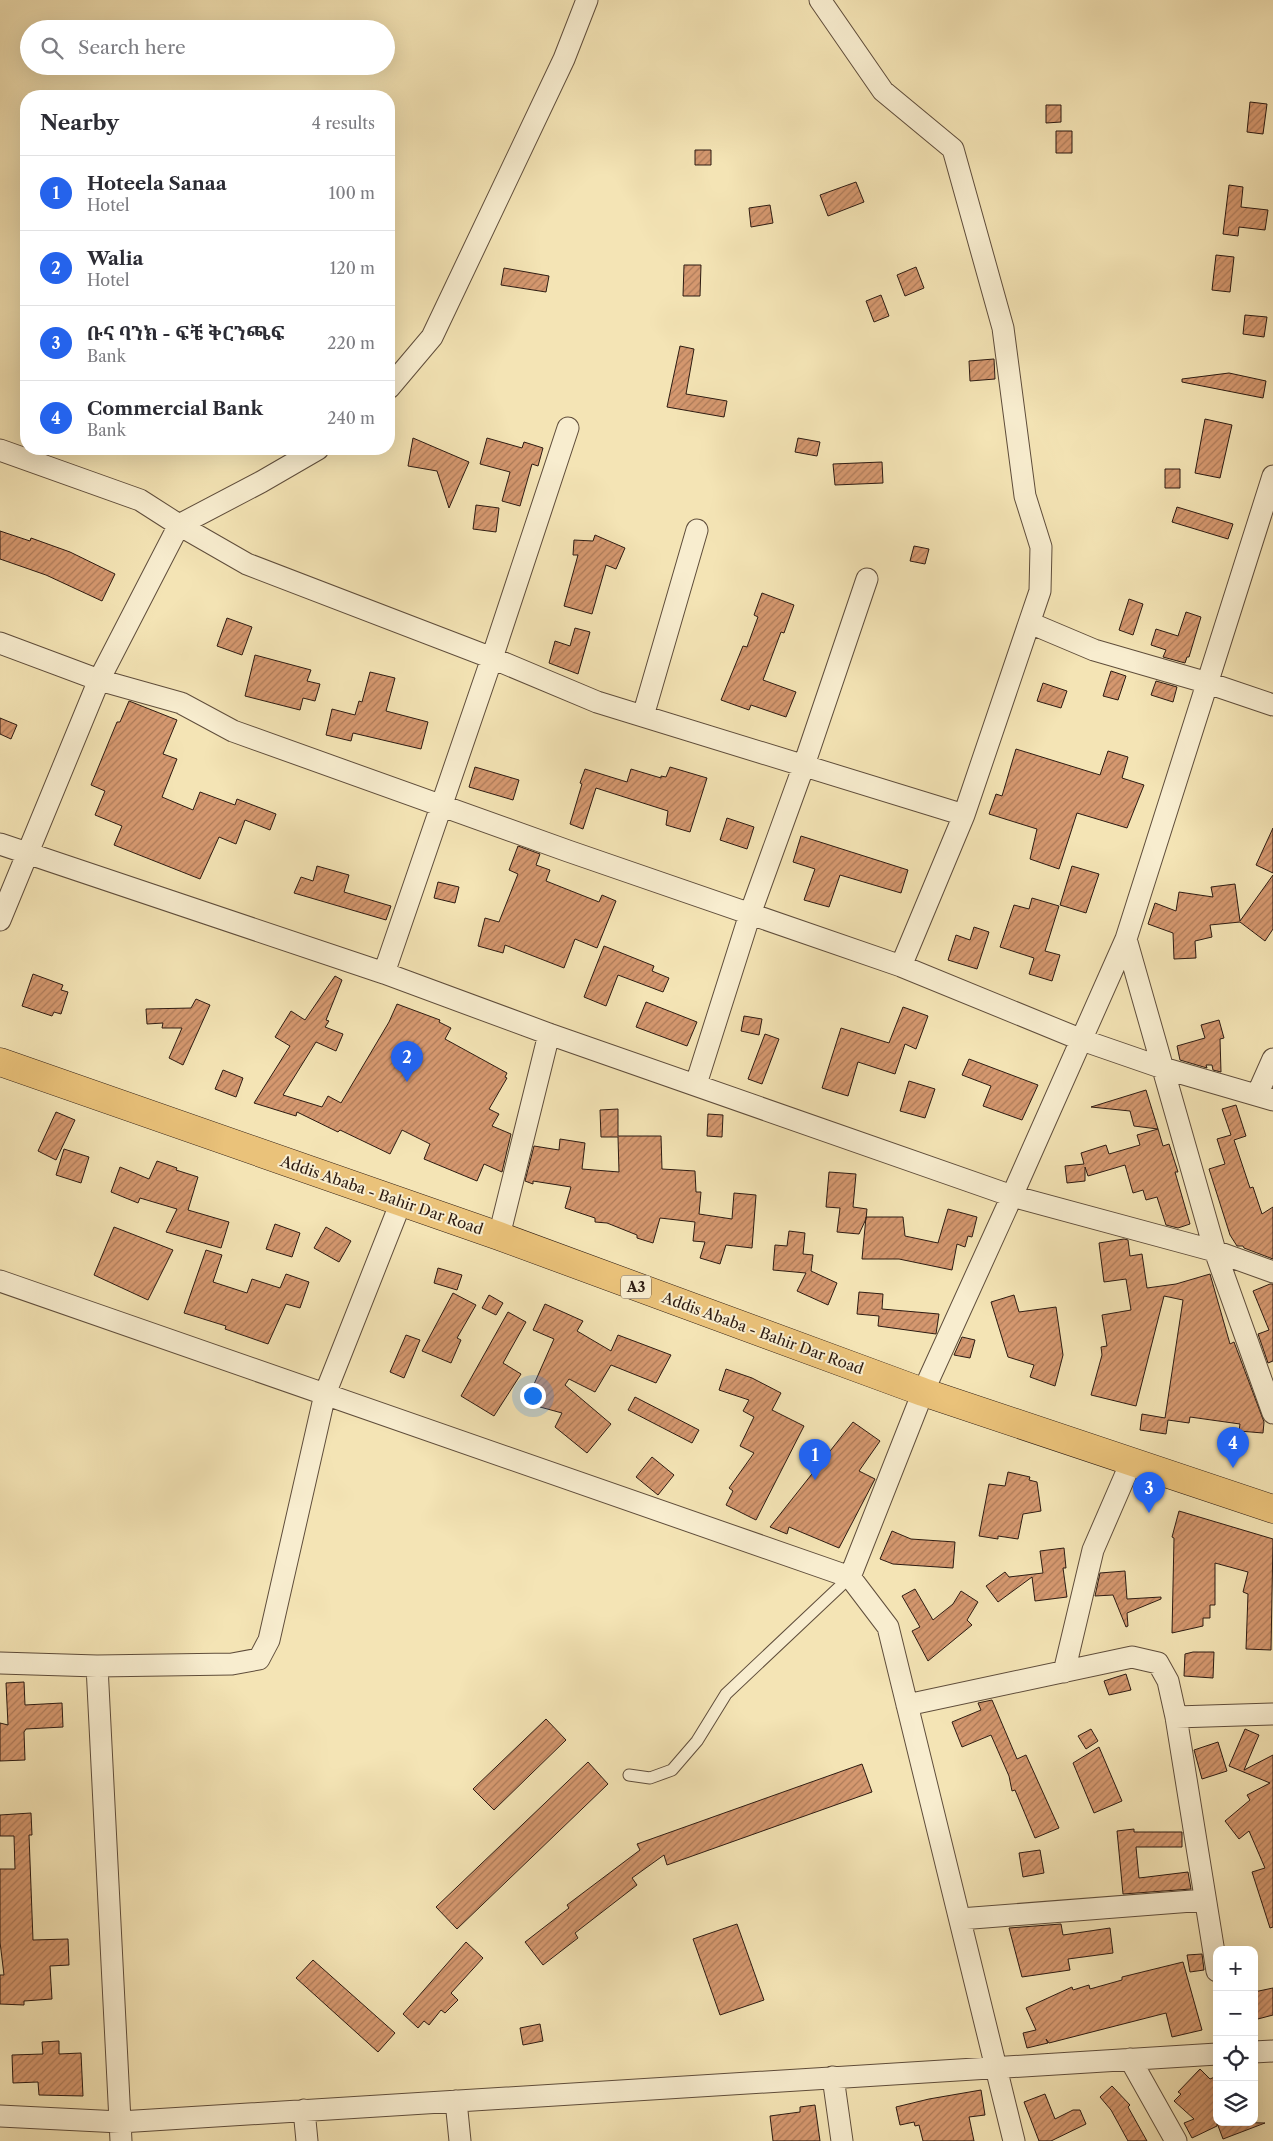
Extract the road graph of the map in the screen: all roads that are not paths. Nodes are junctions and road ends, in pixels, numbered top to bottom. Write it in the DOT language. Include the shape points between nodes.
graph roads {
  1 [pos="587,0"];
  2 [pos="820,0"];
  3 [pos="395,381"];
  4 [pos="568,428"];
  5 [pos="0,450"];
  6 [pos="308,455"];
  7 [pos="1273,476"];
  8 [pos="179,525"];
  9 [pos="697,530"];
  10 [pos="867,578"];
  11 [pos="1030,623"];
  12 [pos="0,643"];
  13 [pos="492,658"];
  14 [pos="99,680"];
  15 [pos="1208,683"];
  16 [pos="1273,705"];
  17 [pos="643,716"];
  18 [pos="804,764"];
  19 [pos="441,806"];
  20 [pos="964,815"];
  21 [pos="0,844"];
  22 [pos="26,854"];
  23 [pos="750,914"];
  24 [pos="0,920"];
  25 [pos="1126,939"];
  26 [pos="901,966"];
  27 [pos="384,973"];
  28 [pos="549,1034"];
  29 [pos="1082,1040"];
  30 [pos="1273,1059"];
  31 [pos="0,1062"];
  32 [pos="1163,1068"];
  33 [pos="696,1084"];
  34 [pos="1265,1097"];
  35 [pos="1012,1196"];
  36 [pos="401,1202"];
  37 [pos="499,1236"];
  38 [pos="1215,1251"];
  39 [pos="1273,1272"];
  40 [pos="0,1281"];
  41 [pos="923,1392"];
  42 [pos="325,1394"];
  43 [pos="1273,1413"];
  44 [pos="1132,1460"];
  45 [pos="1273,1509"];
  46 [pos="850,1577"];
  47 [pos="0,1663"];
  48 [pos="96,1666"];
  49 [pos="1064,1672"];
  50 [pos="907,1705"];
  51 [pos="1273,1714"];
  52 [pos="1176,1716"];
  53 [pos="629,1775"];
  54 [pos="1205,1900"];
  55 [pos="960,1919"];
  56 [pos="1213,1947"];
  57 [pos="1273,2051"];
  58 [pos="1258,2052"];
  59 [pos="1213,2054"];
  60 [pos="1130,2059"];
  61 [pos="997,2068"];
  62 [pos="833,2077"];
  63 [pos="456,2101"];
  64 [pos="304,2110"];
  65 [pos="0,2116"];
  66 [pos="120,2131"];
  67 [pos="307,2141"];
  68 [pos="460,2141"];
  69 [pos="842,2141"];
  70 [pos="1014,2141"];
  71 [pos="1176,2141"];
  1 -- 3 [label="street" via="564,59 432,337"];
  2 -- 11 [label="street" via="884,91 953,149 1002,328 1024,496 1042,547 1040,591"];
  4 -- 13 [label="street"];
  5 -- 8 [label="street" via="140,500"];
  6 -- 8 [label="street"];
  7 -- 15 [label="street"];
  8 -- 13 [label="street" via="247,564"];
  8 -- 14 [label="street"];
  9 -- 17 [label="street"];
  10 -- 18 [label="street"];
  11 -- 15 [label="street" via="1094,650"];
  11 -- 20 [label="street"];
  12 -- 14 [label="street"];
  13 -- 17 [label="street" via="597,702"];
  13 -- 19 [label="street"];
  14 -- 19 [label="street" via="181,703 233,731"];
  14 -- 22 [label="street"];
  15 -- 16 [label="street"];
  15 -- 25 [label="street"];
  17 -- 18 [label="street"];
  18 -- 20 [label="street"];
  18 -- 23 [label="street"];
  19 -- 23 [label="street"];
  19 -- 27 [label="street"];
  20 -- 26 [label="street"];
  21 -- 22 [label="street"];
  22 -- 24 [label="street"];
  22 -- 27 [label="street"];
  23 -- 26 [label="street"];
  23 -- 33 [label="street"];
  25 -- 29 [label="street"];
  25 -- 32 [label="street"];
  26 -- 29 [label="street"];
  27 -- 28 [label="street"];
  28 -- 33 [label="street"];
  28 -- 37 [label="street"];
  29 -- 32 [label="street"];
  29 -- 35 [label="street"];
  30 -- 34 [label="street"];
  31 -- 36 [label="highway, Addis Ababa - Bahir Dar Road / A3"];
  32 -- 34 [label="street"];
  32 -- 38 [label="street"];
  33 -- 35 [label="street"];
  35 -- 38 [label="street"];
  35 -- 41 [label="street"];
  36 -- 37 [label="highway, Addis Ababa - Bahir Dar Road / A3"];
  36 -- 42 [label="street"];
  37 -- 41 [label="highway, Addis Ababa - Bahir Dar Road / A3"];
  38 -- 39 [label="street"];
  38 -- 43 [label="street"];
  40 -- 42 [label="street"];
  41 -- 44 [label="highway, Addis Ababa - Bahir Dar Road / A3"];
  41 -- 46 [label="street"];
  42 -- 46 [label="street"];
  42 -- 48 [label="street" via="269,1640 259,1659 232,1664"];
  44 -- 45 [label="highway, Addis Ababa - Bahir Dar Road / A3"];
  44 -- 49 [label="street" via="1094,1550"];
  46 -- 50 [label="street" via="888,1628"];
  46 -- 53 [label="lane" via="726,1694 697,1741 672,1770 650,1778"];
  47 -- 48 [label="street"];
  48 -- 66 [label="street"];
  49 -- 50 [label="street"];
  49 -- 52 [label="street" via="1132,1657 1158,1663 1168,1681"];
  50 -- 55 [label="street"];
  51 -- 52 [label="street"];
  52 -- 54 [label="street"];
  54 -- 55 [label="street"];
  54 -- 56 [label="street"];
  55 -- 61 [label="street"];
  57 -- 58 [label="street"];
  59 -- 60 [label="street"];
  60 -- 61 [label="street"];
  60 -- 71 [label="street"];
  61 -- 62 [label="street"];
  61 -- 70 [label="street"];
  62 -- 63 [label="street"];
  62 -- 69 [label="street"];
  63 -- 64 [label="street"];
  63 -- 68 [label="street"];
  64 -- 66 [label="street"];
  64 -- 67 [label="street"];
  65 -- 66 [label="street"];
}
